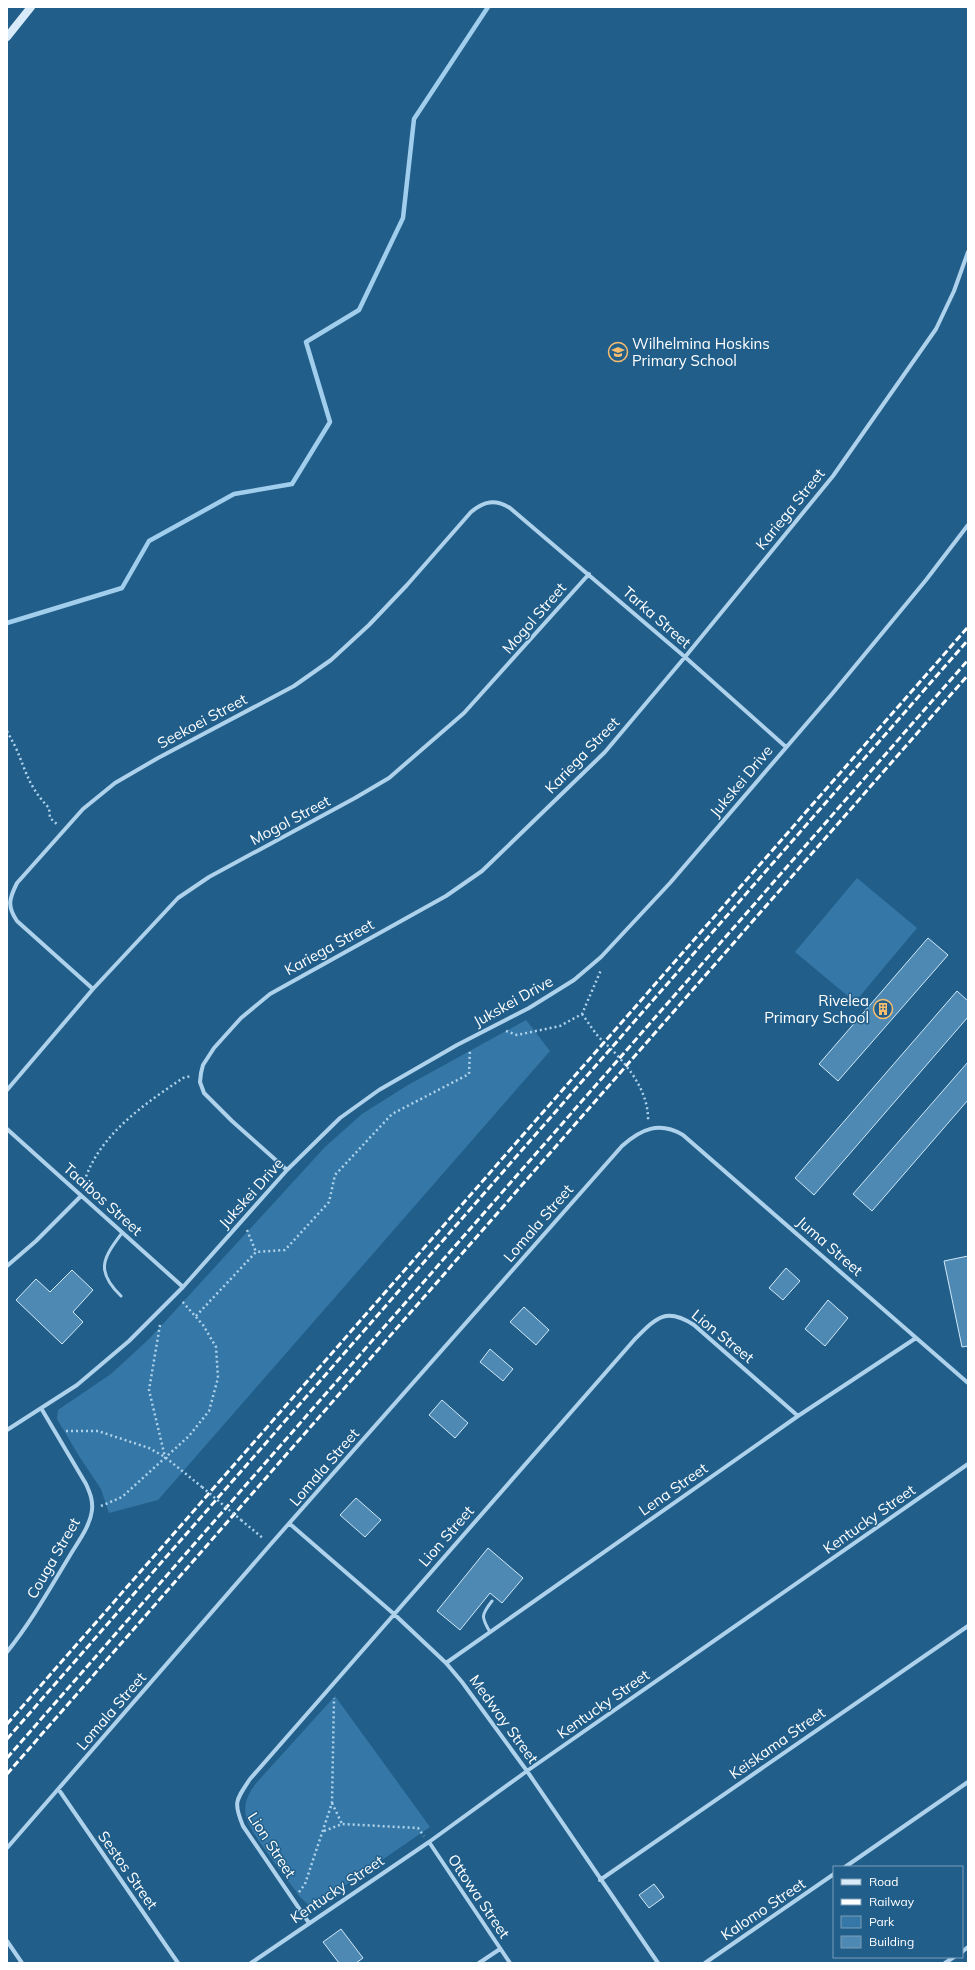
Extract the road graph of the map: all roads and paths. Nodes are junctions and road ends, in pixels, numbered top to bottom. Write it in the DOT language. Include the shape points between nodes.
graph roads {
  1 [pos="30,7"];
  2 [pos="7,37"];
  3 [pos="968,252"];
  4 [pos="510,508"];
  5 [pos="968,525"];
  6 [pos="589,574"];
  7 [pos="685,658"];
  8 [pos="7,731"];
  9 [pos="786,747"];
  10 [pos="64,830"];
  11 [pos="602,968"];
  12 [pos="93,989"];
  13 [pos="582,1014"];
  14 [pos="493,1027"];
  15 [pos="471,1038"];
  16 [pos="201,1073"];
  17 [pos="7,1090"];
  18 [pos="648,1128"];
  19 [pos="7,1129"];
  20 [pos="287,1170"];
  21 [pos="80,1196"];
  22 [pos="242,1220"];
  23 [pos="122,1233"];
  24 [pos="256,1252"];
  25 [pos="7,1266"];
  26 [pos="183,1287"];
  27 [pos="175,1295"];
  28 [pos="121,1296"];
  29 [pos="162,1309"];
  30 [pos="196,1316"];
  31 [pos="916,1338"];
  32 [pos="968,1383"];
  33 [pos="41,1408"];
  34 [pos="798,1416"];
  35 [pos="7,1430"];
  36 [pos="55,1431"];
  37 [pos="165,1457"];
  38 [pos="968,1464"];
  39 [pos="92,1511"];
  40 [pos="290,1524"];
  41 [pos="255,1532"];
  42 [pos="492,1601"];
  43 [pos="394,1614"];
  44 [pos="968,1626"];
  45 [pos="490,1632"];
  46 [pos="7,1652"];
  47 [pos="446,1663"];
  48 [pos="334,1683"];
  49 [pos="527,1771"];
  50 [pos="968,1782"];
  51 [pos="59,1790"];
  52 [pos="332,1803"];
  53 [pos="342,1824"];
  54 [pos="323,1832"];
  55 [pos="429,1842"];
  56 [pos="7,1848"];
  57 [pos="846,1866"];
  58 [pos="833,1875"];
  59 [pos="600,1880"];
  60 [pos="293,1900"];
  61 [pos="308,1923"];
  62 [pos="7,1941"];
  63 [pos="500,1949"];
  64 [pos="22,1963"];
  65 [pos="178,1963"];
  66 [pos="251,1963"];
  67 [pos="479,1963"];
  68 [pos="510,1963"];
  69 [pos="658,1963"];
  70 [pos="705,1963"];
  1 -- 2 [label="main road"];
  3 -- 7 [label="street, Kariega Street" via="943,315 926,343 833,476"];
  4 -- 6 [label="street, Tarka Street"];
  4 -- 10 [label="street, Seekoei Street" via="494,502 478,506 374,619 331,660 294,686 115,783"];
  5 -- 9 [label="street, Jukskei Drive" via="926,580"];
  6 -- 7 [label="street, Tarka Street"];
  6 -- 12 [label="street, Mogol Street" via="464,713 395,773 191,889 167,909"];
  7 -- 9 [label="street, Tarka Street"];
  7 -- 16 [label="street, Kariega Street" via="605,752 482,872 446,896 270,994 227,1032 203,1065"];
  8 -- 10 [label="path" via="15,745 28,782 49,808 50,818"];
  9 -- 14 [label="street, Jukskei Drive" via="670,883 601,957 574,980"];
  10 -- 12 [label="street, Seekoei Street" via="17,883 11,894 11,912 24,928"];
  11 -- 13 [label="path"];
  12 -- 17 [label="street, Mogol Street"];
  13 -- 14 [label="path" via="560,1026 518,1035"];
  13 -- 18 [label="path" via="635,1077 648,1111"];
  14 -- 15 [label="street, Jukskei Drive"];
  15 -- 20 [label="street, Jukskei Drive" via="379,1090 316,1140"];
  15 -- 24 [label="path" via="469,1074 392,1114 335,1175 329,1202 285,1250"];
  16 -- 20 [label="street" via="201,1087 208,1098"];
  16 -- 21 [label="path" via="183,1078 132,1113 104,1145 86,1173"];
  18 -- 31 [label="street, Juma Street" via="674,1130 683,1135"];
  18 -- 40 [label="street, Lomala Street" via="622,1146"];
  19 -- 21 [label="street, Taaibos Street"];
  20 -- 22 [label="street, Jukskei Drive"];
  21 -- 23 [label="street, Taaibos Street"];
  21 -- 25 [label="street" via="36,1241"];
  22 -- 24 [label="path"];
  22 -- 26 [label="street, Jukskei Drive"];
  23 -- 26 [label="street, Taaibos Street"];
  23 -- 28 [label="lane" via="107,1254 103,1269 105,1278"];
  24 -- 30 [label="path"];
  26 -- 27 [label="street, Jukskei Drive"];
  27 -- 29 [label="street, Jukskei Drive"];
  27 -- 30 [label="path"];
  29 -- 33 [label="street, Jukskei Drive" via="108,1359"];
  29 -- 37 [label="path" via="149,1390"];
  30 -- 37 [label="path" via="216,1347 218,1378 209,1412 189,1436"];
  31 -- 32 [label="street, Juma Street"];
  31 -- 34 [label="street, Lena Street"];
  33 -- 35 [label="street, Jukskei Drive"];
  33 -- 36 [label="street, Couga Street"];
  34 -- 43 [label="street, Lion Street" via="694,1325 676,1316 661,1316 635,1339"];
  34 -- 45 [label="street, Lena Street"];
  36 -- 37 [label="path" via="98,1431 149,1448"];
  36 -- 39 [label="street, Couga Street" via="92,1496"];
  37 -- 39 [label="path" via="122,1497"];
  37 -- 41 [label="path, bridge"];
  38 -- 49 [label="street, Kentucky Street"];
  39 -- 46 [label="street, Couga Street" via="90,1520 34,1616"];
  40 -- 43 [label="street, Medway Street"];
  40 -- 51 [label="street, Lomala Street"];
  42 -- 45 [label="lane" via="483,1615 483,1621"];
  43 -- 47 [label="street, Medway Street"];
  43 -- 48 [label="street, Lion Street"];
  44 -- 59 [label="street, Keiskama Street"];
  45 -- 47 [label="street, Lena Street"];
  47 -- 49 [label="street, Medway Street"];
  48 -- 52 [label="path"];
  48 -- 60 [label="street, Lion Street" via="250,1779 237,1802 236,1810 243,1826"];
  49 -- 55 [label="street, Kentucky Street"];
  49 -- 59 [label="street, Medway Street"];
  50 -- 57 [label="street"];
  51 -- 56 [label="street, Lomala Street"];
  51 -- 65 [label="street, Sestos Street"];
  52 -- 53 [label="path"];
  52 -- 54 [label="path"];
  53 -- 54 [label="path"];
  53 -- 55 [label="path" via="418,1828"];
  54 -- 60 [label="path" via="305,1884"];
  55 -- 61 [label="street, Kentucky Street"];
  55 -- 63 [label="street, Ottowa Street"];
  58 -- 70 [label="street, Kalomo Street"];
  59 -- 69 [label="street, Medway Street"];
  60 -- 61 [label="street, Lion Street"];
  61 -- 66 [label="street, Kentucky Street"];
  62 -- 64 [label="street"];
  63 -- 67 [label="street"];
  63 -- 68 [label="street, Ottowa Street"];
}
